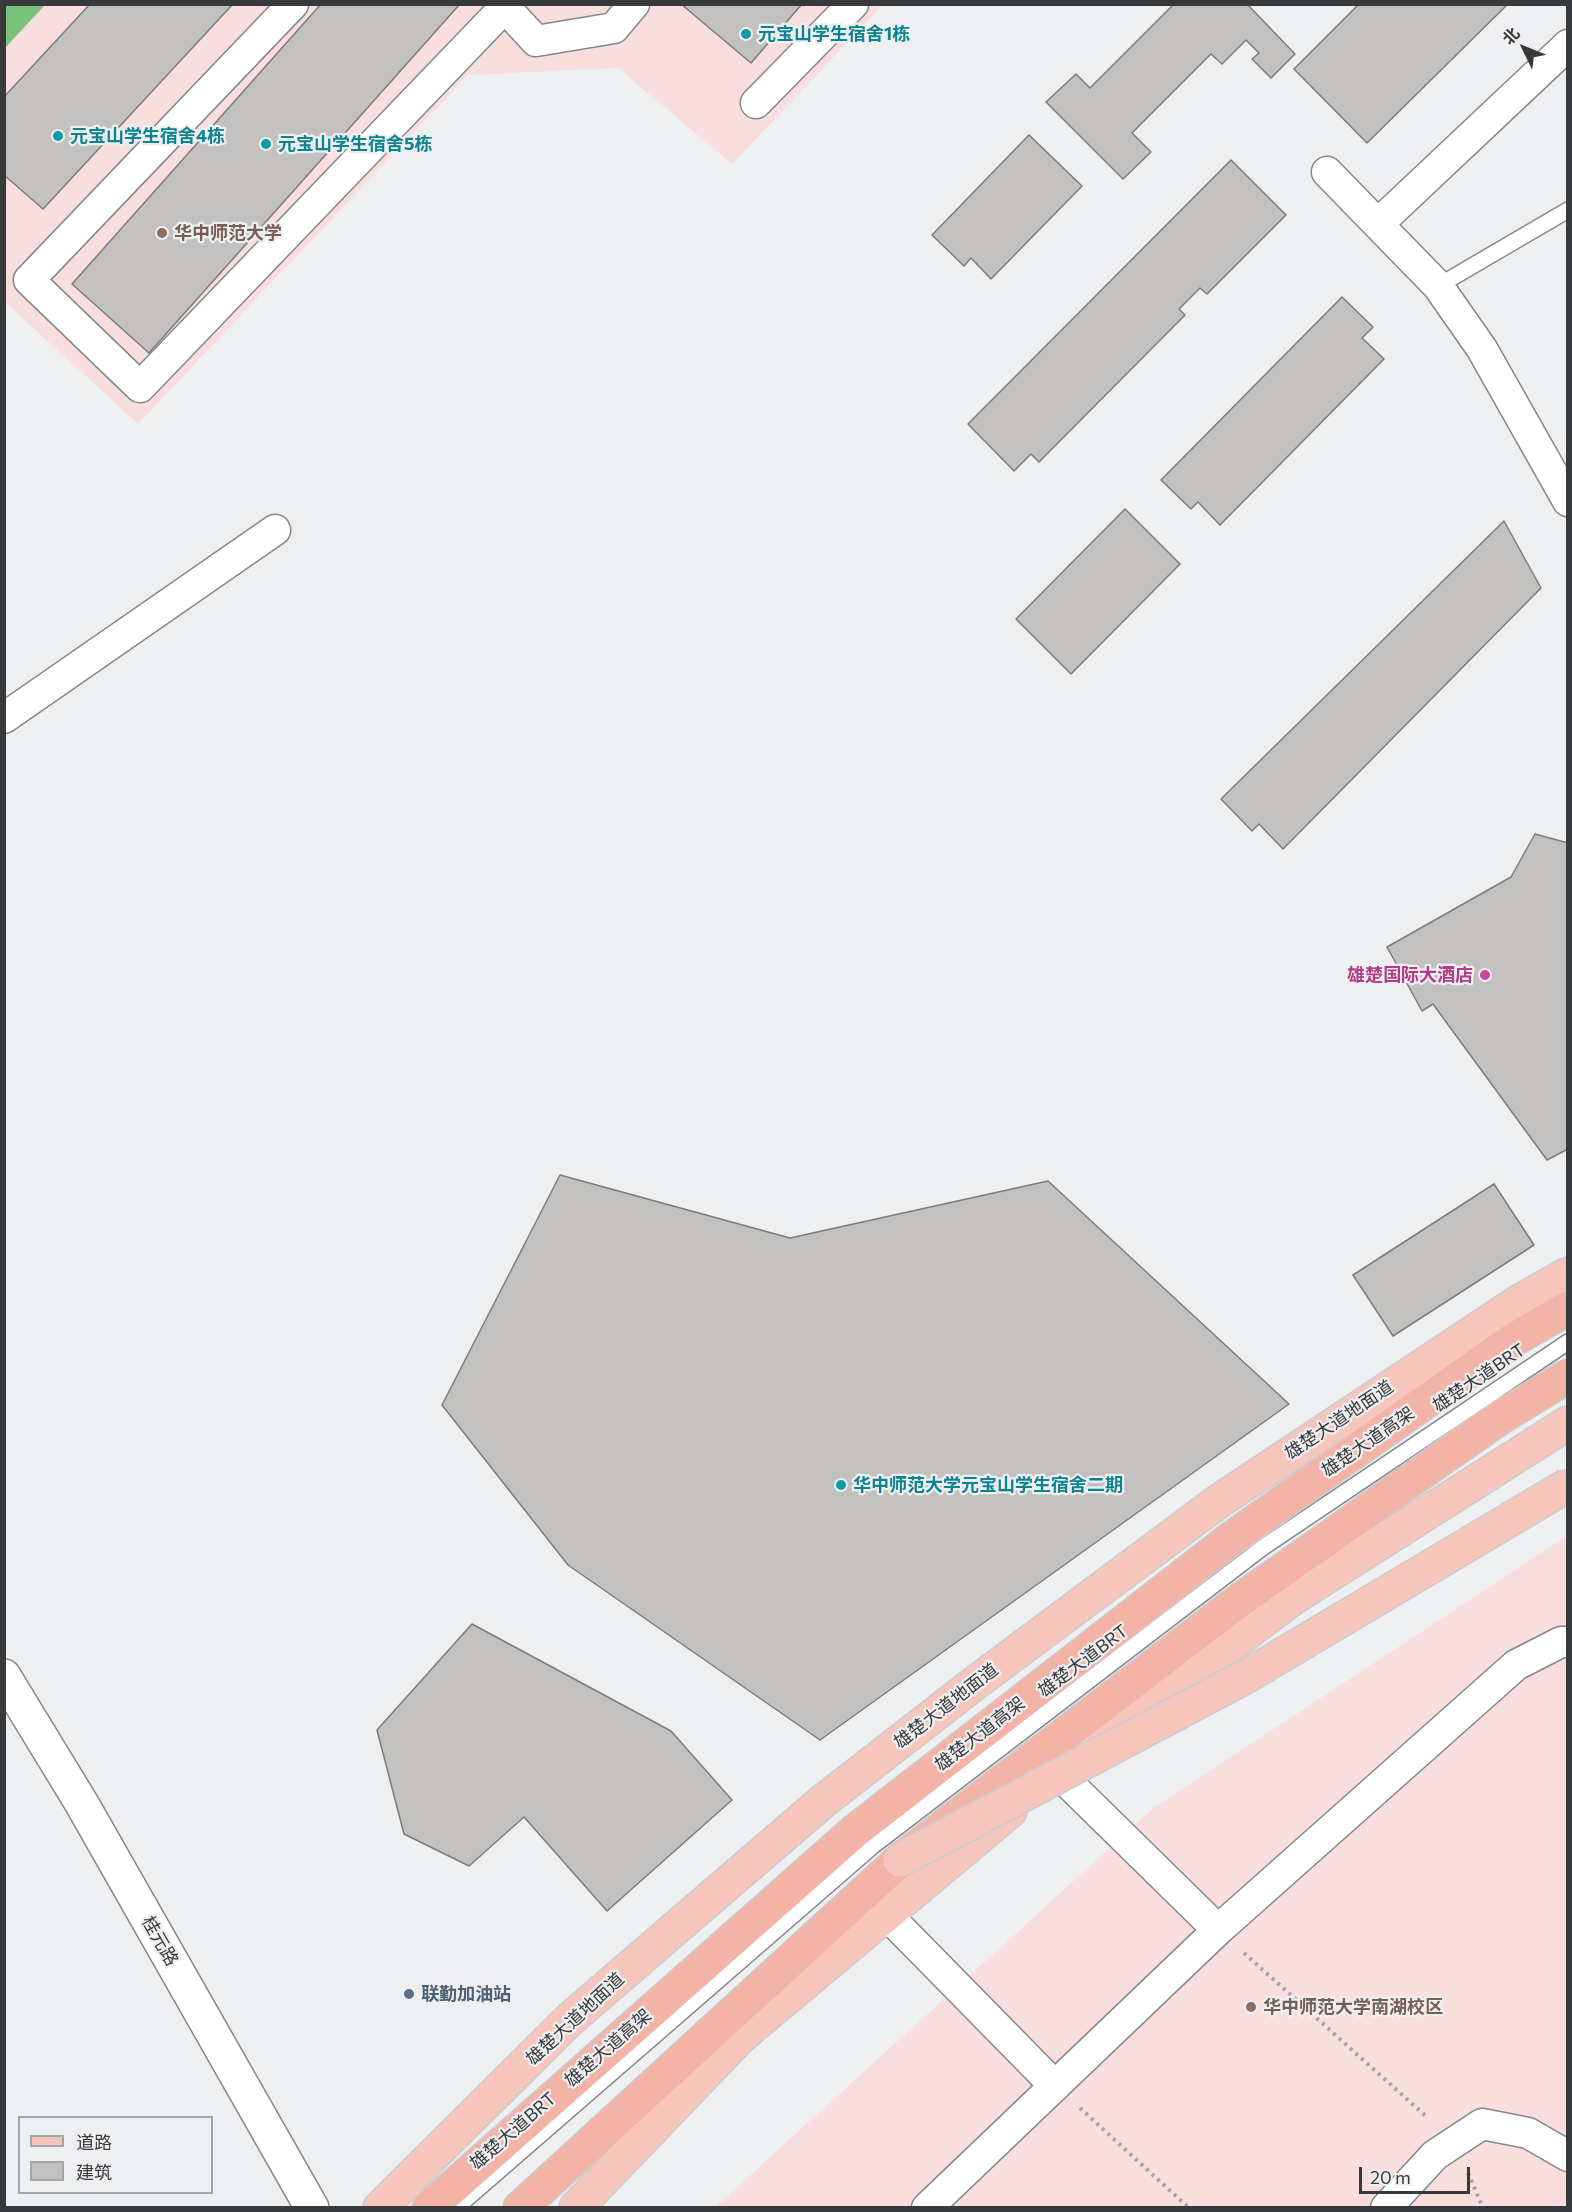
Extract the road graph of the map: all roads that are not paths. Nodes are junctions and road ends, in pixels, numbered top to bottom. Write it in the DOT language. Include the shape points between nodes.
graph roads {
  1 [pos="293,4"];
  2 [pos="634,4"];
  3 [pos="853,4"];
  4 [pos="503,6"];
  5 [pos="1568,45"];
  6 [pos="756,103"];
  7 [pos="1327,172"];
  8 [pos="1568,210"];
  9 [pos="1378,224"];
  10 [pos="1438,286"];
  11 [pos="1568,501"];
  12 [pos="275,530"];
  13 [pos="4,718"];
  14 [pos="1568,1274"];
  15 [pos="1568,1301"];
  16 [pos="1568,1308"];
  17 [pos="1513,1340"];
  18 [pos="1568,1342"];
  19 [pos="1568,1376"];
  20 [pos="1568,1423"];
  21 [pos="1568,1485"];
  22 [pos="1568,1642"];
  23 [pos="4,1676"];
  24 [pos="1059,1774"];
  25 [pos="900,1860"];
  26 [pos="886,1914"];
  27 [pos="1218,1930"];
  28 [pos="1055,2086"];
  29 [pos="1568,2156"];
  30 [pos="312,2208"];
  31 [pos="380,2208"];
  32 [pos="429,2208"];
  33 [pos="456,2208"];
  34 [pos="520,2208"];
  35 [pos="576,2208"];
  36 [pos="927,2208"];
  37 [pos="1386,2208"];
  1 -- 4 [label="street" via="29,280 140,387"];
  2 -- 4 [label="street" via="614,28 536,41"];
  3 -- 6 [label="street"];
  5 -- 9 [label="street"];
  7 -- 9 [label="street"];
  8 -- 10 [label="lane"];
  9 -- 10 [label="street"];
  10 -- 11 [label="street" via="1482,349"];
  12 -- 13 [label="street"];
  14 -- 31 [label="main road, 雄楚大道地面道" via="1517,1303 1219,1501 822,1802 569,2020"];
  15 -- 17 [label="main road"];
  16 -- 17 [label="highway, 雄楚大道高架"];
  17 -- 32 [label="highway, 雄楚大道高架" via="1232,1538 855,1831"];
  18 -- 33 [label="lane, 雄楚大道BRT" via="1262,1548 874,1845"];
  19 -- 25 [label="highway, bridge" via="1498,1419 1240,1600"];
  20 -- 24 [label="main road" via="1293,1598"];
  21 -- 25 [label="main road, bridge" via="1245,1677"];
  22 -- 27 [label="street" via="1516,1665"];
  23 -- 30 [label="street, 桂元路" via="82,1804"];
  24 -- 26 [label="main road"];
  24 -- 27 [label="street"];
  25 -- 34 [label="highway"];
  26 -- 28 [label="street"];
  26 -- 35 [label="main road" via="740,2037"];
  27 -- 28 [label="street"];
  28 -- 36 [label="street"];
  29 -- 37 [label="street" via="1528,2133 1482,2124 1435,2155"];
}
